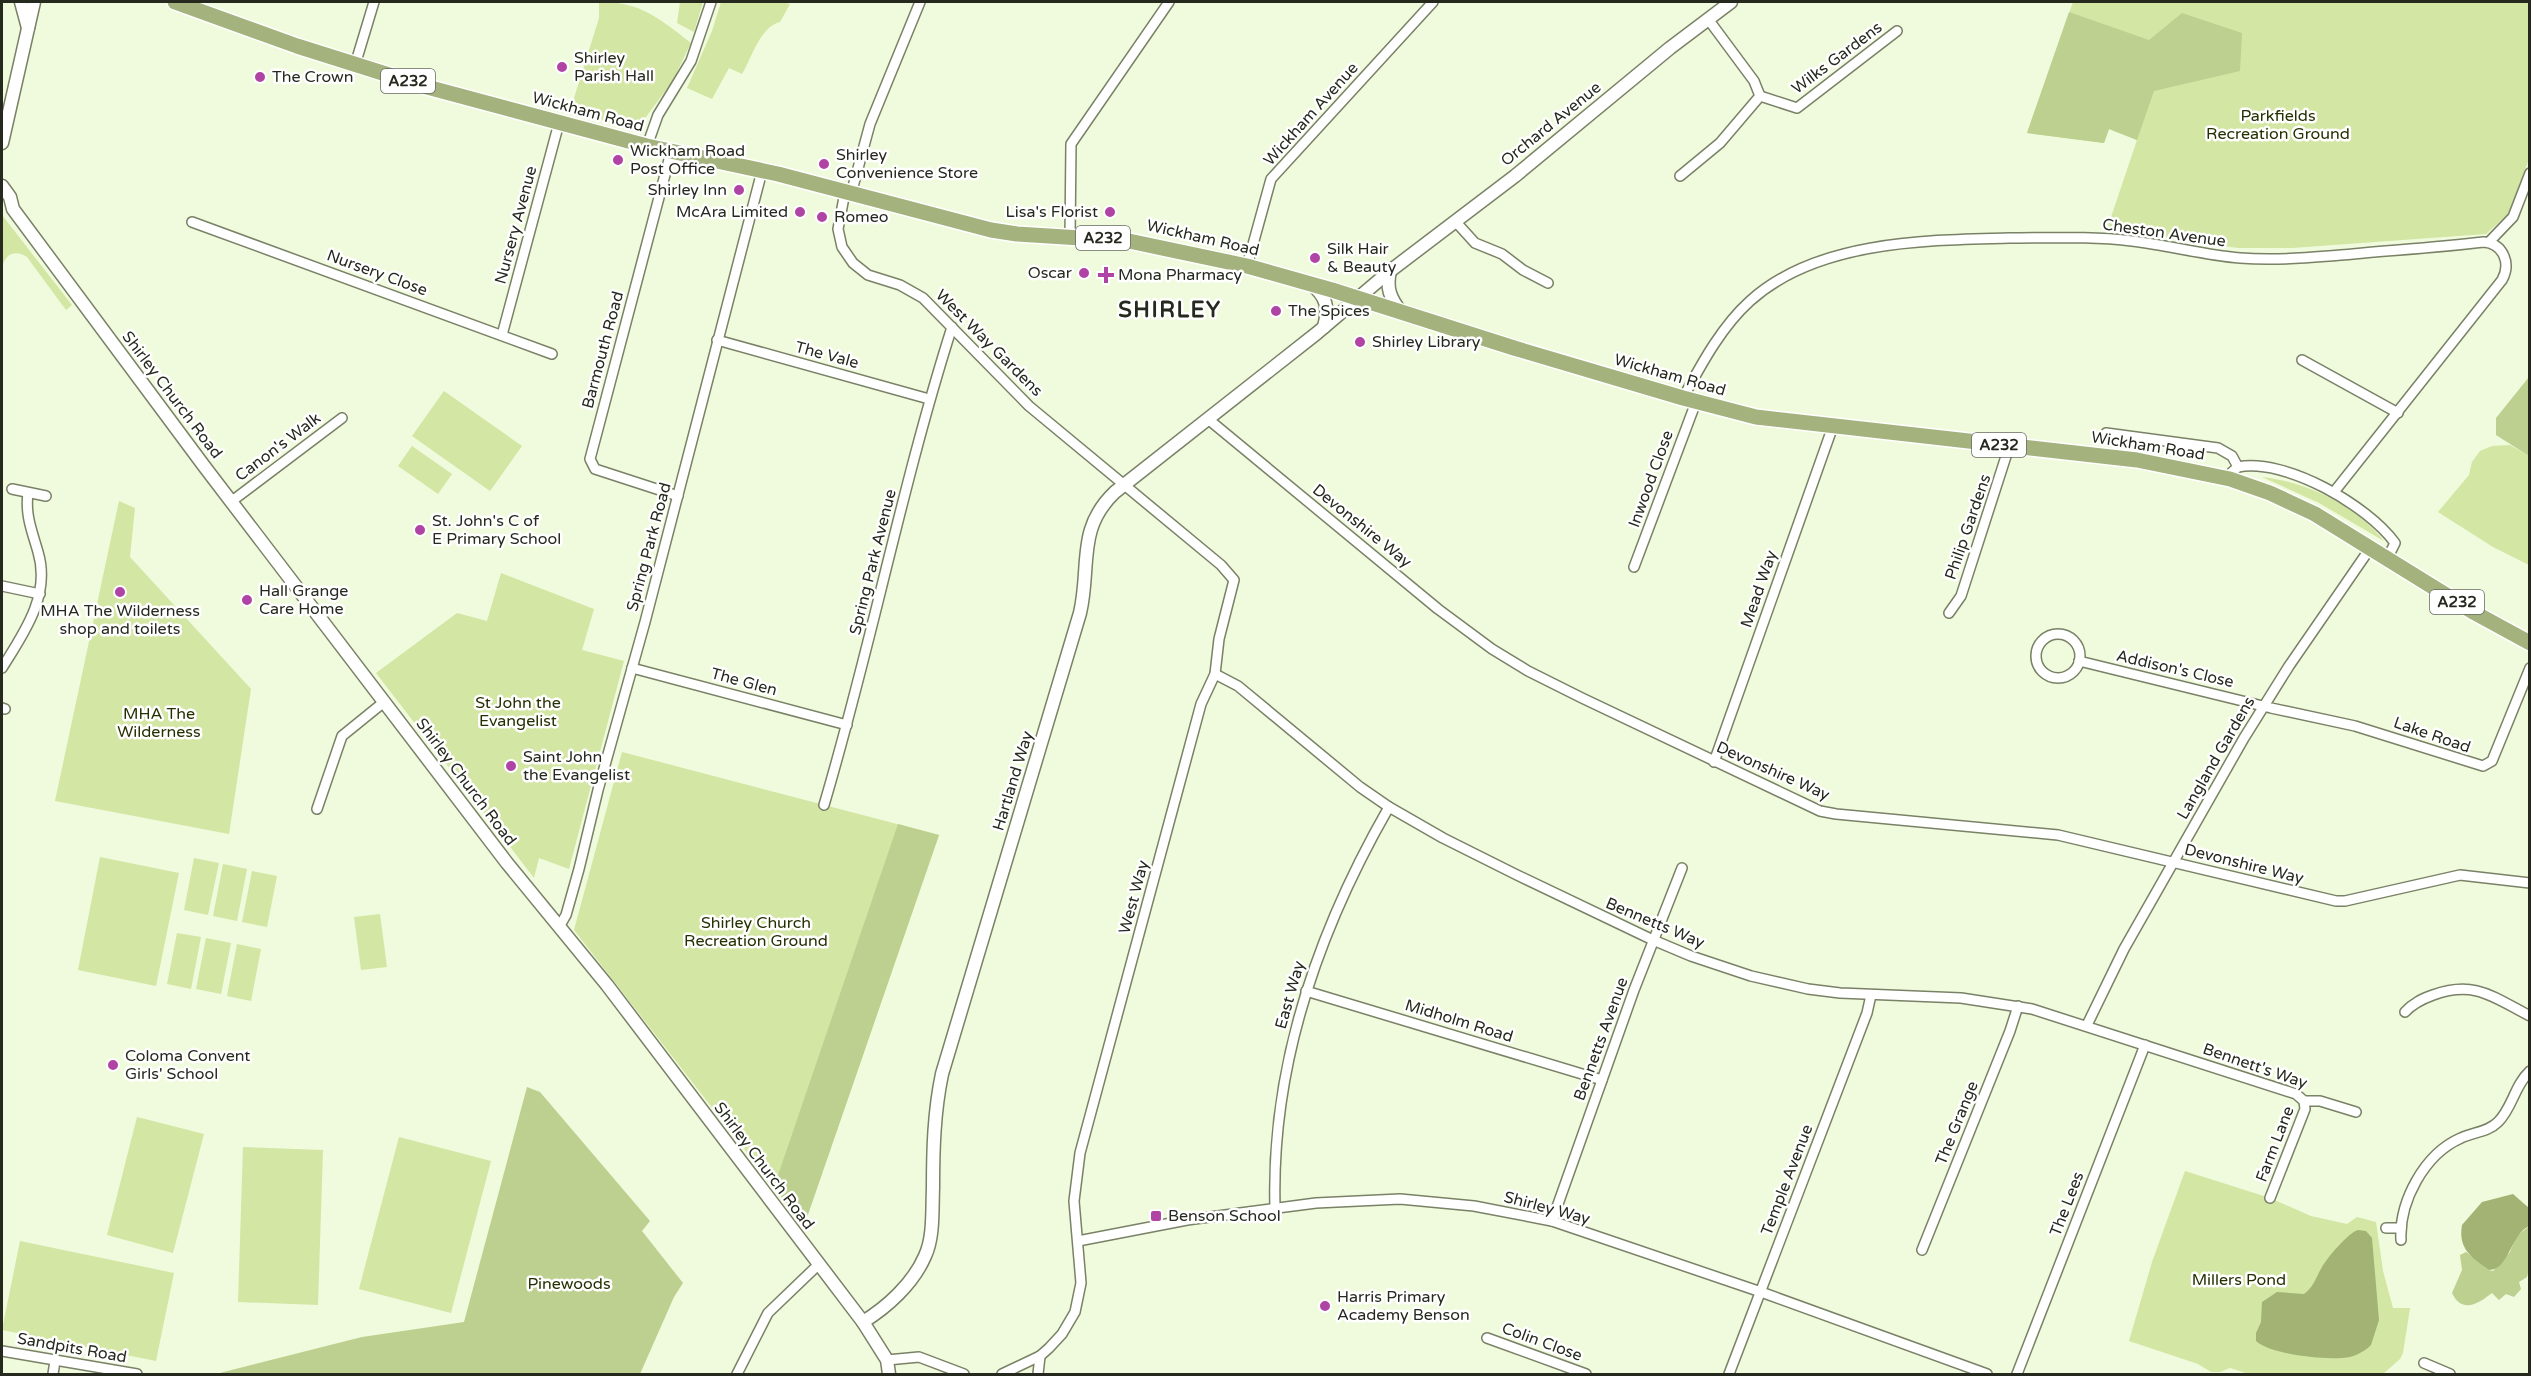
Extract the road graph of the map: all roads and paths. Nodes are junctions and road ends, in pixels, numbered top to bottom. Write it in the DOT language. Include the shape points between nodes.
graph roads {
  1 [pos="21,2"];
  2 [pos="34,2"];
  3 [pos="175,2"];
  4 [pos="374,2"];
  5 [pos="711,2"];
  6 [pos="920,2"];
  7 [pos="1169,2"];
  8 [pos="1433,2"];
  9 [pos="1731,2"];
  10 [pos="1708,19"];
  11 [pos="1897,31"];
  12 [pos="29,32"];
  13 [pos="355,65"];
  14 [pos="1760,96"];
  15 [pos="559,123"];
  16 [pos="2,143"];
  17 [pos="647,146"];
  18 [pos="671,152"];
  19 [pos="762,171"];
  20 [pos="2529,173"];
  21 [pos="1680,176"];
  22 [pos="2,186"];
  23 [pos="848,193"];
  24 [pos="7,206"];
  25 [pos="1455,221"];
  26 [pos="192,222"];
  27 [pos="1070,236"];
  28 [pos="2489,242"];
  29 [pos="1247,266"];
  30 [pos="1390,270"];
  31 [pos="1309,283"];
  32 [pos="1548,283"];
  33 [pos="1359,299"];
  34 [pos="1401,312"];
  35 [pos="952,327"];
  36 [pos="1324,327"];
  37 [pos="502,335"];
  38 [pos="717,340"];
  39 [pos="552,354"];
  40 [pos="2302,360"];
  41 [pos="929,399"];
  42 [pos="1689,400"];
  43 [pos="2398,413"];
  44 [pos="342,418"];
  45 [pos="1208,419"];
  46 [pos="1833,426"];
  47 [pos="2106,434"];
  48 [pos="2009,447"];
  49 [pos="2234,473"];
  50 [pos="1125,484"];
  51 [pos="12,489"];
  52 [pos="2334,492"];
  53 [pos="28,493"];
  54 [pos="45,496"];
  55 [pos="678,496"];
  56 [pos="232,501"];
  57 [pos="2371,547"];
  58 [pos="2388,557"];
  59 [pos="1634,567"];
  60 [pos="2,586"];
  61 [pos="40,594"];
  62 [pos="1949,614"];
  63 [pos="2529,643"];
  64 [pos="2079,661"];
  65 [pos="2,668"];
  66 [pos="632,668"];
  67 [pos="2529,668"];
  68 [pos="1215,674"];
  69 [pos="384,702"];
  70 [pos="2264,706"];
  71 [pos="848,725"];
  72 [pos="1714,762"];
  73 [pos="824,805"];
  74 [pos="1389,807"];
  75 [pos="317,809"];
  76 [pos="2173,861"];
  77 [pos="1682,868"];
  78 [pos="2529,883"];
  79 [pos="559,927"];
  80 [pos="1653,940"];
  81 [pos="1306,991"];
  82 [pos="1871,995"];
  83 [pos="2018,1006"];
  84 [pos="2405,1012"];
  85 [pos="2529,1016"];
  86 [pos="2087,1025"];
  87 [pos="2145,1045"];
  88 [pos="2529,1071"];
  89 [pos="1602,1080"];
  90 [pos="2304,1101"];
  91 [pos="2356,1112"];
  92 [pos="2270,1198"];
  93 [pos="1275,1207"];
  94 [pos="1552,1221"];
  95 [pos="2386,1228"];
  96 [pos="2401,1228"];
  97 [pos="2401,1240"];
  98 [pos="1078,1241"];
  99 [pos="1922,1250"];
  100 [pos="818,1265"];
  101 [pos="1761,1292"];
  102 [pos="863,1322"];
  103 [pos="1487,1338"];
  104 [pos="2,1352"];
  105 [pos="1040,1356"];
  106 [pos="887,1360"];
  107 [pos="55,1361"];
  108 [pos="2424,1363"];
  109 [pos="1980,1373"];
  110 [pos="53,1374"];
  111 [pos="137,1374"];
  112 [pos="737,1374"];
  113 [pos="890,1374"];
  114 [pos="964,1374"];
  115 [pos="1002,1374"];
  116 [pos="1038,1374"];
  117 [pos="1586,1374"];
  118 [pos="1729,1374"];
  119 [pos="2017,1374"];
  120 [pos="2450,1374"];
  1 -- 12 [label="street"];
  2 -- 12 [label="street"];
  3 -- 13 [label="highway, Wickham Road / A232"];
  4 -- 13 [label="street"];
  5 -- 17 [label="street" via="691,61 657,115"];
  6 -- 23 [label="street, West Way Gardens" via="870,124"];
  7 -- 27 [label="street" via="1071,144"];
  8 -- 29 [label="street, Wickham Avenue" via="1271,179"];
  9 -- 10 [label="street, Orchard Avenue"];
  10 -- 14 [label="street" via="1754,81"];
  10 -- 25 [label="street, Orchard Avenue"];
  11 -- 14 [label="street, Wilks Gardens" via="1797,108"];
  12 -- 16 [label="street"];
  13 -- 15 [label="highway, Wickham Road / A232"];
  14 -- 21 [label="street" via="1719,143"];
  15 -- 17 [label="highway, Wickham Road / A232"];
  15 -- 37 [label="street, Nursery Avenue"];
  17 -- 18 [label="highway, Wickham Road / A232"];
  18 -- 19 [label="highway, Wickham Road / A232"];
  18 -- 55 [label="street, Barmouth Road" via="590,462 598,470"];
  19 -- 23 [label="highway, Wickham Road / A232"];
  19 -- 38 [label="street, Spring Park Road"];
  20 -- 28 [label="street" via="2513,217"];
  22 -- 24 [label="street, Shirley Church Road" via="10,197"];
  23 -- 27 [label="highway, Wickham Road / A232" via="991,230"];
  23 -- 35 [label="street, West Way Gardens" via="838,229 847,255 868,274 915,292"];
  24 -- 56 [label="street, Shirley Church Road"];
  25 -- 30 [label="street, Orchard Avenue"];
  25 -- 32 [label="street" via="1475,243 1502,254"];
  26 -- 37 [label="street, Nursery Close"];
  27 -- 29 [label="highway, Wickham Road / A232" via="1139,242"];
  28 -- 42 [label="street, Cheston Avenue" via="2277,258 2239,258 2101,238 1952,239 1875,247 1806,267 1766,288 1722,333"];
  28 -- 43 [label="street" via="2505,257 2504,276"];
  29 -- 31 [label="highway, Wickham Road / A232"];
  30 -- 33 [label="street, Orchard Avenue"];
  30 -- 34 [label="street" via="1389,292"];
  31 -- 33 [label="highway, Wickham Road / A232"];
  31 -- 36 [label="street" via="1324,296 1328,306"];
  33 -- 34 [label="highway, Wickham Road / A232"];
  33 -- 36 [label="street, Hartland Way"];
  34 -- 42 [label="highway, Wickham Road / A232"];
  35 -- 41 [label="street, Spring Park Avenue"];
  35 -- 50 [label="street, West Way Gardens" via="1029,406"];
  36 -- 45 [label="street, Hartland Way"];
  37 -- 39 [label="street, Nursery Close"];
  38 -- 41 [label="street, The Vale"];
  38 -- 55 [label="street, Spring Park Road"];
  40 -- 43 [label="street"];
  41 -- 71 [label="street, Spring Park Avenue"];
  42 -- 46 [label="highway, Wickham Road / A232" via="1756,417"];
  42 -- 59 [label="street, Inwood Close"];
  43 -- 52 [label="street"];
  44 -- 56 [label="street, Canon's Walk"];
  45 -- 50 [label="street, Hartland Way"];
  45 -- 72 [label="street, Devonshire Way" via="1492,649 1546,681"];
  46 -- 48 [label="highway, Wickham Road / A232"];
  46 -- 72 [label="street, Mead Way"];
  47 -- 49 [label="street, Wickham Road" via="2218,448 2232,456"];
  48 -- 49 [label="highway, Wickham Road / A232"];
  48 -- 62 [label="street, Philip Gardens" via="1960,596"];
  49 -- 52 [label="street, Wickham Road" via="2264,468 2307,479"];
  49 -- 57 [label="highway, Wickham Road / A232"];
  50 -- 68 [label="street, West Way" via="1233,576"];
  50 -- 102 [label="street, Hartland Way" via="1100,507 1088,534 1080,613 942,1074 936,1104 932,1217 926,1252 894,1298"];
  51 -- 53 [label="street"];
  52 -- 58 [label="street, Wickham Road" via="2385,529 2395,543"];
  53 -- 54 [label="street"];
  53 -- 61 [label="street" via="27,515 41,563"];
  55 -- 66 [label="street, Spring Park Road"];
  56 -- 69 [label="street, Shirley Church Road"];
  57 -- 58 [label="highway, Wickham Road / A232"];
  57 -- 70 [label="street, Langland Gardens"];
  58 -- 63 [label="highway, Wickham Road / A232"];
  60 -- 61 [label="street"];
  61 -- 65 [label="street" via="30,622"];
  64 -- 64 [label="street" via="2073,672 2053,678 2038,665 2037,651 2045,639 2059,634 2073,640"];
  64 -- 70 [label="street, Addison's Close"];
  66 -- 71 [label="street, The Glen"];
  66 -- 79 [label="street, Spring Park Road" via="579,869"];
  67 -- 70 [label="street, Lake Road" via="2487,766 2355,726"];
  68 -- 74 [label="street, Bennetts Way" via="1233,682"];
  68 -- 98 [label="street, West Way" via="1198,715 1080,1153 1074,1202"];
  69 -- 75 [label="street" via="342,736"];
  69 -- 79 [label="street, Shirley Church Road"];
  70 -- 76 [label="street, Langland Gardens"];
  71 -- 73 [label="street, Spring Park Avenue"];
  72 -- 76 [label="street, Devonshire Way" via="1827,813 2058,835"];
  74 -- 80 [label="street, Bennetts Way" via="1462,848"];
  74 -- 81 [label="street, East Way" via="1332,918"];
  76 -- 78 [label="street, Devonshire Way" via="2336,901 2460,874"];
  76 -- 86 [label="street, Langland Gardens"];
  77 -- 80 [label="street, Bennetts Avenue"];
  79 -- 100 [label="street, Shirley Church Road"];
  80 -- 82 [label="street, Bennetts Way" via="1751,976 1808,989"];
  80 -- 89 [label="street, Bennetts Avenue"];
  81 -- 89 [label="street, Midholm Road"];
  81 -- 93 [label="street, East Way" via="1281,1106"];
  82 -- 83 [label="street, Bennetts Way" via="1949,997"];
  82 -- 101 [label="street, Temple Avenue"];
  83 -- 86 [label="street, Bennetts Way"];
  83 -- 99 [label="street, The Grange"];
  84 -- 85 [label="street" via="2426,998 2449,989 2466,988"];
  86 -- 87 [label="street, Bennetts Way"];
  87 -- 90 [label="street, Bennett's Way" via="2296,1094"];
  87 -- 119 [label="street, The Lees"];
  88 -- 96 [label="street" via="2498,1122 2453,1142 2433,1157 2411,1194"];
  89 -- 94 [label="street, Bennetts Avenue"];
  90 -- 91 [label="street, Bennett's Way" via="2320,1101"];
  90 -- 92 [label="street, Farm Lane" via="2305,1109"];
  93 -- 94 [label="street, Shirley Way" via="1400,1199 1474,1206"];
  93 -- 98 [label="street, Shirley Way"];
  94 -- 101 [label="street, Shirley Way"];
  95 -- 96 [label="street"];
  96 -- 97 [label="street"];
  98 -- 105 [label="street, West Way" via="1078,1304 1062,1334"];
  100 -- 102 [label="street, Shirley Church Road"];
  100 -- 112 [label="street" via="768,1314"];
  101 -- 109 [label="street, Shirley Way"];
  101 -- 118 [label="street, Temple Avenue"];
  102 -- 106 [label="street, Shirley Church Road"];
  103 -- 117 [label="street, Colin Close"];
  104 -- 107 [label="street, Sandpits Road"];
  105 -- 115 [label="street, West Way"];
  105 -- 116 [label="street"];
  106 -- 113 [label="street, Shirley Church Road"];
  106 -- 114 [label="street" via="919,1357"];
  107 -- 110 [label="street"];
  107 -- 111 [label="street, Sandpits Road"];
  108 -- 120 [label="street"];
}
